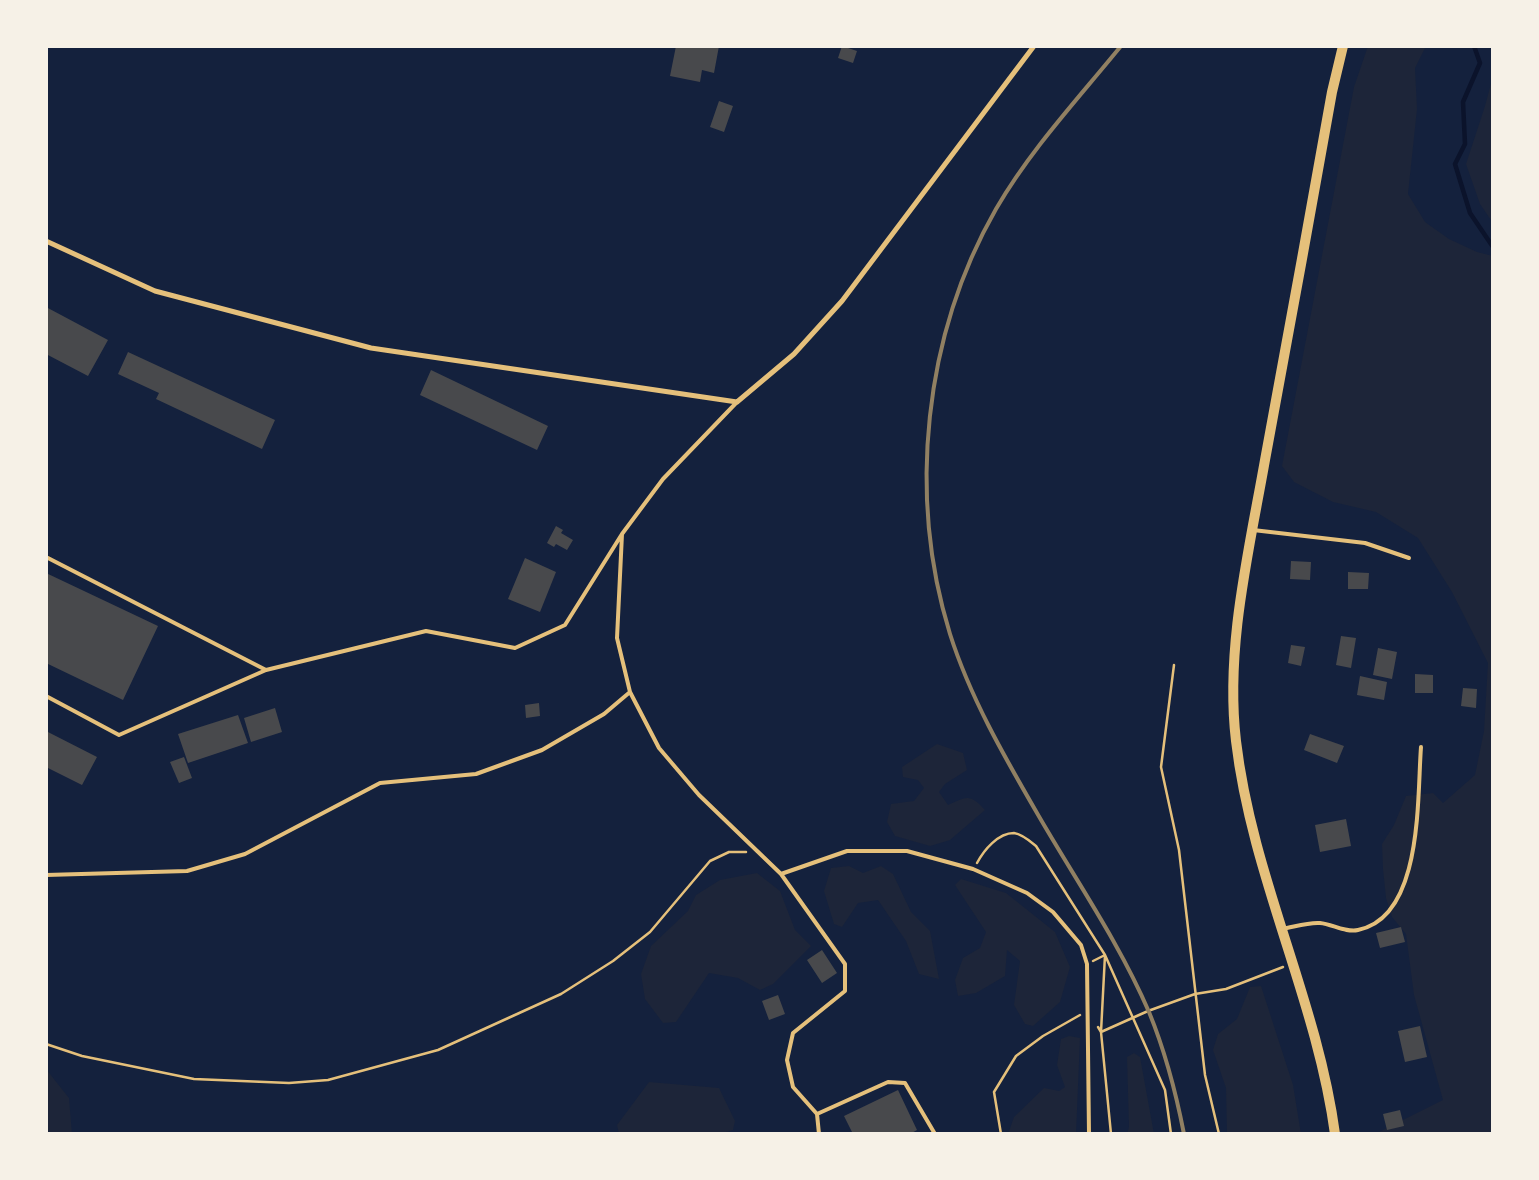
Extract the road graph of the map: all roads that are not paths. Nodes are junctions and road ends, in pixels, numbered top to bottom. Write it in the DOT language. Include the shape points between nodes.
graph roads {
  1 [pos="1343,46"];
  2 [pos="1031,47"];
  3 [pos="46,241"];
  4 [pos="737,402"];
  5 [pos="1253,530"];
  6 [pos="622,534"];
  7 [pos="46,557"];
  8 [pos="1409,558"];
  9 [pos="266,670"];
  10 [pos="630,692"];
  11 [pos="46,696"];
  12 [pos="1421,747"];
  13 [pos="781,874"];
  14 [pos="46,875"];
  15 [pos="1280,929"];
  16 [pos="817,1114"];
  17 [pos="819,1134"];
  18 [pos="935,1134"];
  19 [pos="1089,1134"];
  20 [pos="1335,1134"];
  1 -- 5 [label="main road"];
  2 -- 4 [label="street" via="842,301 794,354"];
  3 -- 4 [label="street" via="155,291 371,348"];
  4 -- 6 [label="lane" via="663,479"];
  5 -- 8 [label="lane" via="1364,543"];
  5 -- 15 [label="main road" via="1235,662 1236,739 1246,804"];
  6 -- 9 [label="lane" via="565,625 516,648 426,630"];
  6 -- 10 [label="lane" via="617,638"];
  7 -- 9 [label="lane"];
  9 -- 11 [label="lane" via="119,735"];
  10 -- 13 [label="lane" via="659,748 699,795"];
  10 -- 14 [label="lane" via="604,714 542,750 476,774 380,783 245,854 187,871"];
  12 -- 15 [label="lane" via="1413,861 1399,898 1375,925 1355,931 1320,923"];
  13 -- 16 [label="lane" via="845,964 845,991 793,1033 787,1060 793,1087"];
  13 -- 19 [label="lane" via="847,851 907,851 973,869 1027,893 1053,912 1081,945 1088,964"];
  15 -- 20 [label="main road" via="1325,1075"];
  16 -- 17 [label="lane"];
  16 -- 18 [label="lane" via="888,1082 906,1083"];
}
